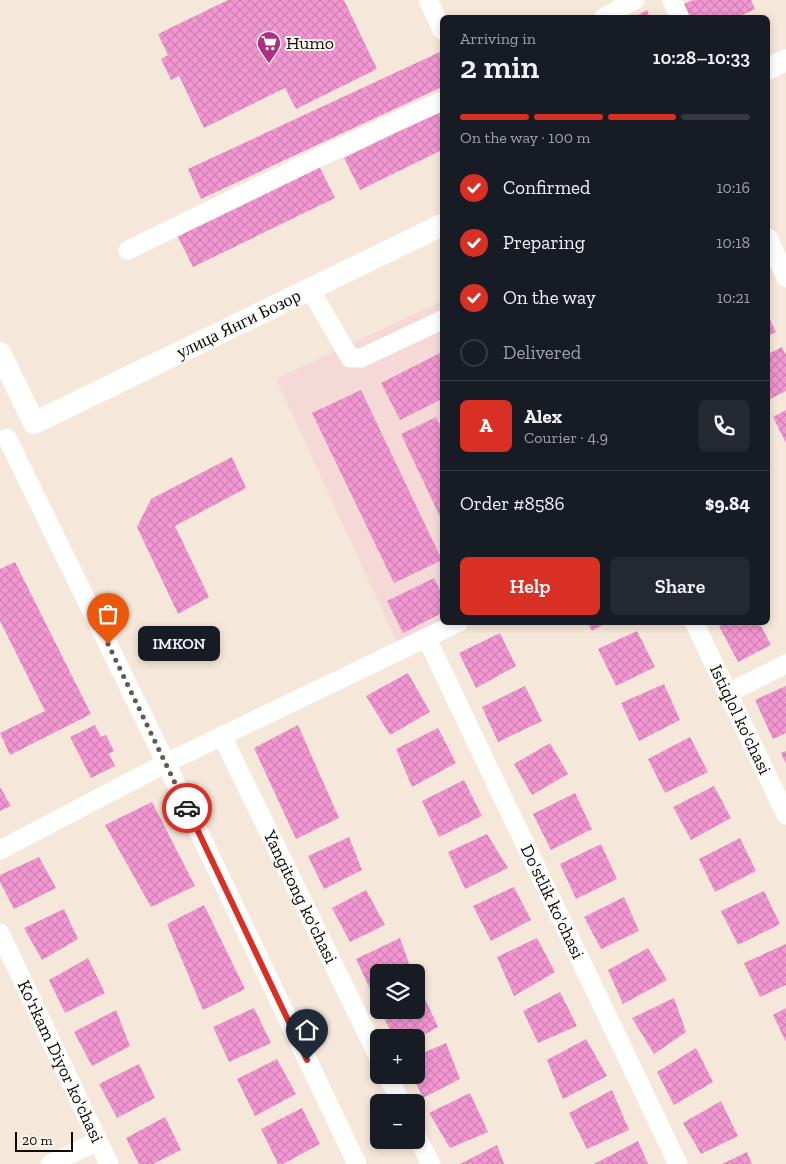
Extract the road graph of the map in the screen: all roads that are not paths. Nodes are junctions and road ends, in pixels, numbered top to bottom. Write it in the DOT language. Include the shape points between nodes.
graph roads {
  1 [pos="428,0"];
  2 [pos="635,0"];
  3 [pos="672,0"];
  4 [pos="608,15"];
  5 [pos="679,15"];
  6 [pos="440,26"];
  7 [pos="786,60"];
  8 [pos="770,68"];
  9 [pos="440,103"];
  10 [pos="440,226"];
  11 [pos="770,242"];
  12 [pos="128,250"];
  13 [pos="786,278"];
  14 [pos="310,289"];
  15 [pos="440,321"];
  16 [pos="0,353"];
  17 [pos="34,423"];
  18 [pos="4,440"];
  19 [pos="453,625"];
  20 [pos="695,625"];
  21 [pos="426,639"];
  22 [pos="786,664"];
  23 [pos="728,693"];
  24 [pos="222,736"];
  25 [pos="166,764"];
  26 [pos="786,815"];
  27 [pos="0,850"];
  28 [pos="0,933"];
  29 [pos="370,1040"];
  30 [pos="98,1141"];
  31 [pos="423,1149"];
  32 [pos="50,1164"];
  33 [pos="109,1164"];
  34 [pos="357,1164"];
  35 [pos="431,1164"];
  36 [pos="678,1164"];
  1 -- 6 [label="street"];
  2 -- 4 [label="street"];
  3 -- 5 [label="street"];
  7 -- 8 [label="street"];
  9 -- 12 [label="street"];
  10 -- 14 [label="street, улица Янги Бозор"];
  11 -- 13 [label="street"];
  14 -- 15 [label="street" via="350,358 361,358"];
  14 -- 17 [label="street, улица Янги Бозор"];
  16 -- 17 [label="street"];
  17 -- 18 [label="street"];
  18 -- 25 [label="street"];
  19 -- 21 [label="street"];
  20 -- 23 [label="street, Istiqlol ko'chasi"];
  21 -- 24 [label="street"];
  21 -- 36 [label="street, Do'stlik ko'chasi"];
  22 -- 23 [label="street"];
  23 -- 26 [label="street, Istiqlol ko'chasi"];
  24 -- 25 [label="street"];
  24 -- 29 [label="street, Yangitong ko'chasi"];
  25 -- 27 [label="street"];
  25 -- 34 [label="street"];
  28 -- 30 [label="street, Ko'rkam Diyor ko'chasi"];
  30 -- 32 [label="street"];
  30 -- 33 [label="street, Ko'rkam Diyor ko'chasi"];
  31 -- 35 [label="street"];
}
